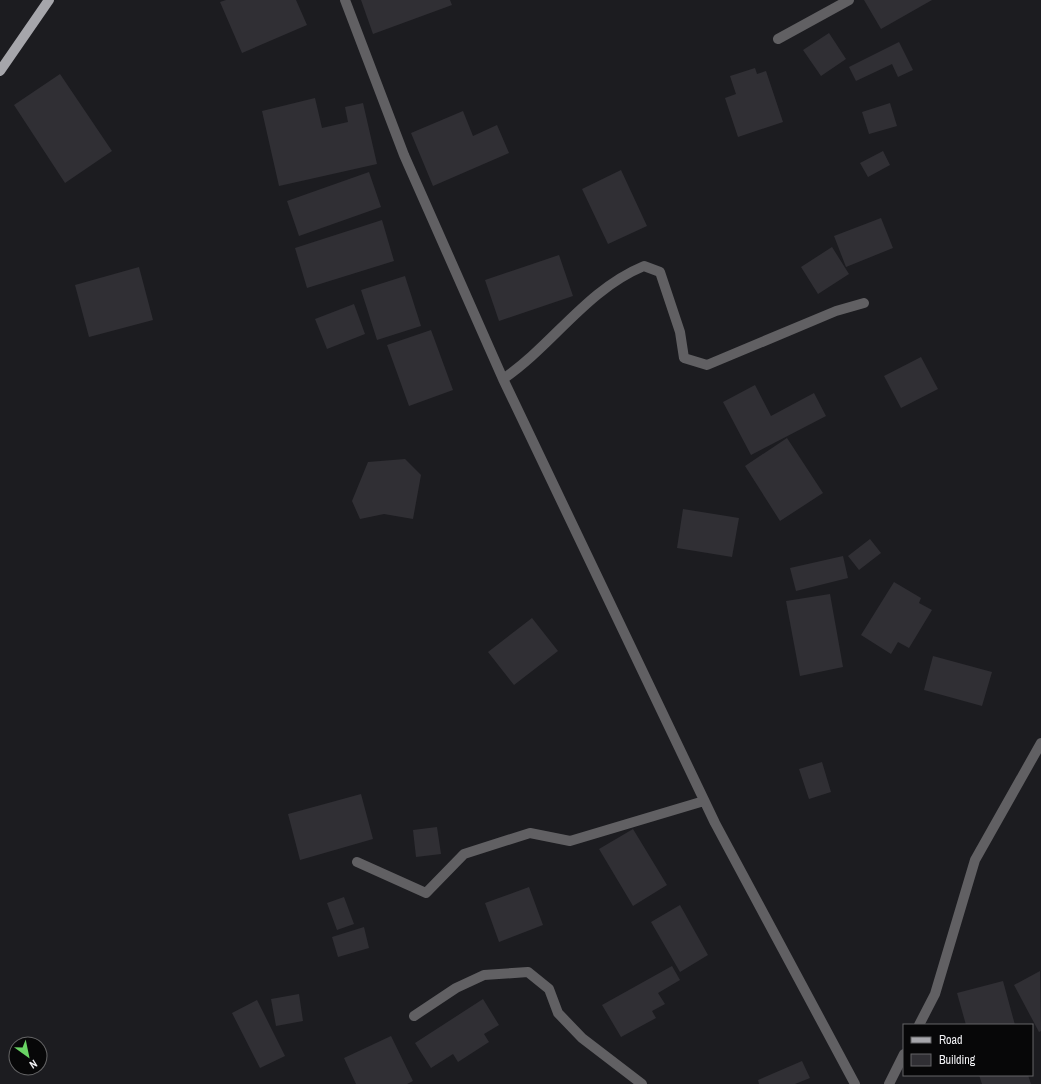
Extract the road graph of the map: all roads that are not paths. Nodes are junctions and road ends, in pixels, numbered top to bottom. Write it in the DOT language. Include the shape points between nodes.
graph roads {
  1 [pos="49,0"];
  2 [pos="345,0"];
  3 [pos="849,0"];
  4 [pos="778,39"];
  5 [pos="0,71"];
  6 [pos="864,303"];
  7 [pos="503,379"];
  8 [pos="1041,743"];
  9 [pos="704,801"];
  10 [pos="357,862"];
  11 [pos="414,1016"];
  12 [pos="920,1024"];
  13 [pos="903,1056"];
  14 [pos="642,1084"];
  15 [pos="855,1084"];
  16 [pos="889,1084"];
  1 -- 5 [label="main road"];
  2 -- 7 [label="street" via="404,156"];
  3 -- 4 [label="street"];
  6 -- 7 [label="street" via="836,310 707,365 684,358 680,332 660,272 644,266 628,273 592,298 524,365"];
  7 -- 9 [label="street"];
  8 -- 12 [label="street" via="975,860 935,994"];
  9 -- 10 [label="street" via="570,841 530,833 464,854 426,893"];
  9 -- 15 [label="street"];
  11 -- 14 [label="street" via="456,988 484,975 528,972 549,989 558,1013 582,1038"];
  13 -- 16 [label="street"];
}
